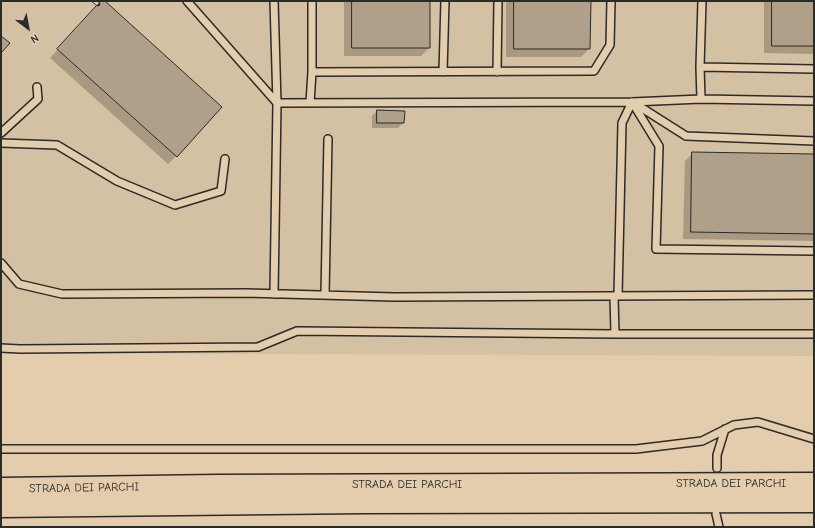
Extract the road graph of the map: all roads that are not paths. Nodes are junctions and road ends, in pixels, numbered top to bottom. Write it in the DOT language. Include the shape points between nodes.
graph roads {
  1 [pos="187,1"];
  2 [pos="274,1"];
  3 [pos="312,1"];
  4 [pos="445,1"];
  5 [pos="498,1"];
  6 [pos="611,1"];
  7 [pos="702,1"];
  8 [pos="700,68"];
  9 [pos="814,69"];
  10 [pos="312,72"];
  11 [pos="442,72"];
  12 [pos="497,72"];
  13 [pos="38,87"];
  14 [pos="701,99"];
  15 [pos="814,101"];
  16 [pos="632,102"];
  17 [pos="277,103"];
  18 [pos="310,103"];
  19 [pos="1,133"];
  20 [pos="328,139"];
  21 [pos="814,140"];
  22 [pos="1,143"];
  23 [pos="225,159"];
  24 [pos="814,251"];
  25 [pos="1,263"];
  26 [pos="274,294"];
  27 [pos="325,295"];
  28 [pos="814,295"];
  29 [pos="616,296"];
  30 [pos="615,334"];
  31 [pos="814,334"];
  32 [pos="1,348"];
  33 [pos="726,429"];
  34 [pos="814,439"];
  35 [pos="1,449"];
  36 [pos="717,468"];
  37 [pos="814,484"];
  38 [pos="2,493"];
  39 [pos="814,502"];
  40 [pos="716,514"];
  41 [pos="719,527"];
  1 -- 17 [label="lane"];
  2 -- 17 [label="lane"];
  3 -- 10 [label="lane"];
  4 -- 11 [label="lane"];
  5 -- 12 [label="lane"];
  6 -- 12 [label="lane" via="610,45 594,71"];
  7 -- 8 [label="lane"];
  8 -- 9 [label="lane"];
  8 -- 14 [label="lane"];
  10 -- 11 [label="lane"];
  10 -- 18 [label="lane"];
  11 -- 12 [label="lane"];
  13 -- 19 [label="lane" via="38,98"];
  14 -- 15 [label="lane"];
  14 -- 16 [label="lane"];
  16 -- 18 [label="lane"];
  16 -- 21 [label="lane" via="686,136"];
  16 -- 24 [label="lane" via="659,146 656,249"];
  16 -- 29 [label="lane" via="622,123"];
  17 -- 18 [label="lane"];
  17 -- 26 [label="lane"];
  20 -- 27 [label="lane"];
  22 -- 23 [label="lane" via="57,145 117,181 175,205 221,191"];
  25 -- 26 [label="lane" via="19,284 62,294"];
  26 -- 27 [label="lane"];
  27 -- 29 [label="lane"];
  28 -- 29 [label="lane"];
  29 -- 30 [label="lane"];
  30 -- 31 [label="lane"];
  30 -- 32 [label="lane" via="297,331 258,347"];
  33 -- 34 [label="lane" via="734,425 758,422"];
  33 -- 35 [label="lane" via="702,441 636,449"];
  33 -- 36 [label="lane" via="717,455"];
  37 -- 38 [label="highway, STRADA DEI PARCHI" via="218,486"];
  38 -- 39 [label="highway, STRADA DEI PARCHI" via="362,502"];
  40 -- 41 [label="lane"];
}
